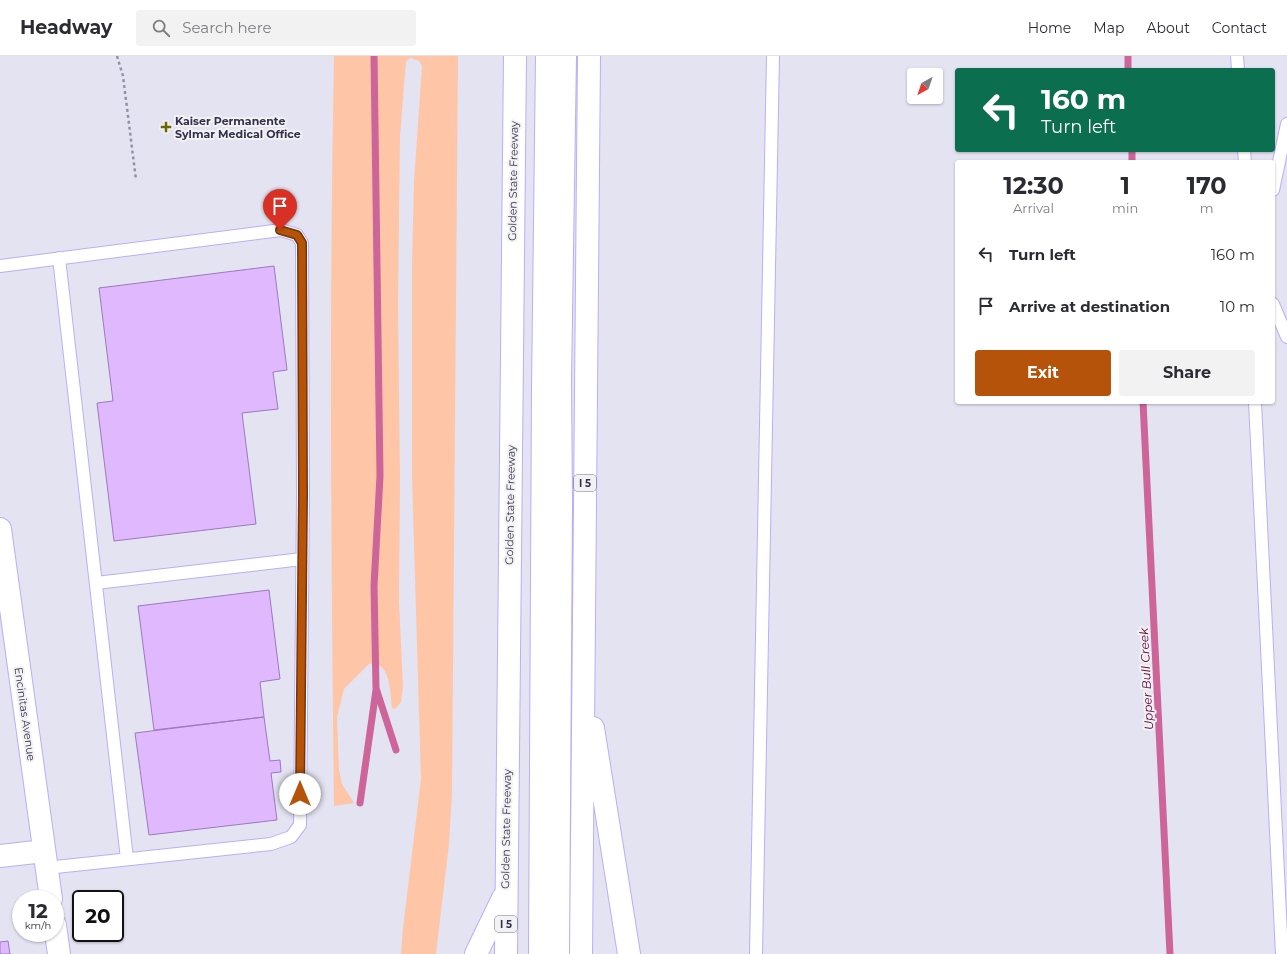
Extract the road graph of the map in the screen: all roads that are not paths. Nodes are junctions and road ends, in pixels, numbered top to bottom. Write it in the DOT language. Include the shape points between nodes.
graph roads {
  1 [pos="515,56"];
  2 [pos="547,56"];
  3 [pos="565,56"];
  4 [pos="589,56"];
  5 [pos="773,56"];
  6 [pos="1237,56"];
  7 [pos="1238,68"];
  8 [pos="1287,124"];
  9 [pos="1275,181"];
  10 [pos="59,258"];
  11 [pos="0,266"];
  12 [pos="1275,309"];
  13 [pos="1287,337"];
  14 [pos="1255,404"];
  15 [pos="0,529"];
  16 [pos="302,559"];
  17 [pos="96,583"];
  18 [pos="583,665"];
  19 [pos="0,856"];
  20 [pos="127,859"];
  21 [pos="45,860"];
  22 [pos="50,890"];
  23 [pos="505,893"];
  24 [pos="57,942"];
  25 [pos="59,954"];
  26 [pos="476,954"];
  27 [pos="506,954"];
  28 [pos="540,954"];
  29 [pos="558,954"];
  30 [pos="581,954"];
  31 [pos="629,954"];
  32 [pos="756,954"];
  33 [pos="1282,954"];
  1 -- 23 [label="main road, Golden State Freeway / I 5"];
  2 -- 28 [label="main road"];
  3 -- 29 [label="main road" via="560,380"];
  4 -- 18 [label="main road, I 5"];
  5 -- 32 [label="lane"];
  6 -- 7 [label="lane"];
  8 -- 9 [label="lane"];
  10 -- 11 [label="lane"];
  10 -- 16 [label="lane" via="280,230 297,235 302,243"];
  10 -- 17 [label="lane"];
  12 -- 13 [label="lane"];
  14 -- 33 [label="lane"];
  15 -- 21 [label="main road, Encinitas Avenue"];
  16 -- 17 [label="lane"];
  16 -- 20 [label="lane" via="300,825 291,837 271,844"];
  17 -- 20 [label="lane"];
  18 -- 30 [label="main road, I 5"];
  18 -- 31 [label="main road"];
  19 -- 21 [label="main road"];
  20 -- 21 [label="lane"];
  21 -- 22 [label="main road, Encinitas Avenue"];
  23 -- 26 [label="main road"];
  23 -- 27 [label="main road, Golden State Freeway / I 5"];
  24 -- 25 [label="main road"];
}
